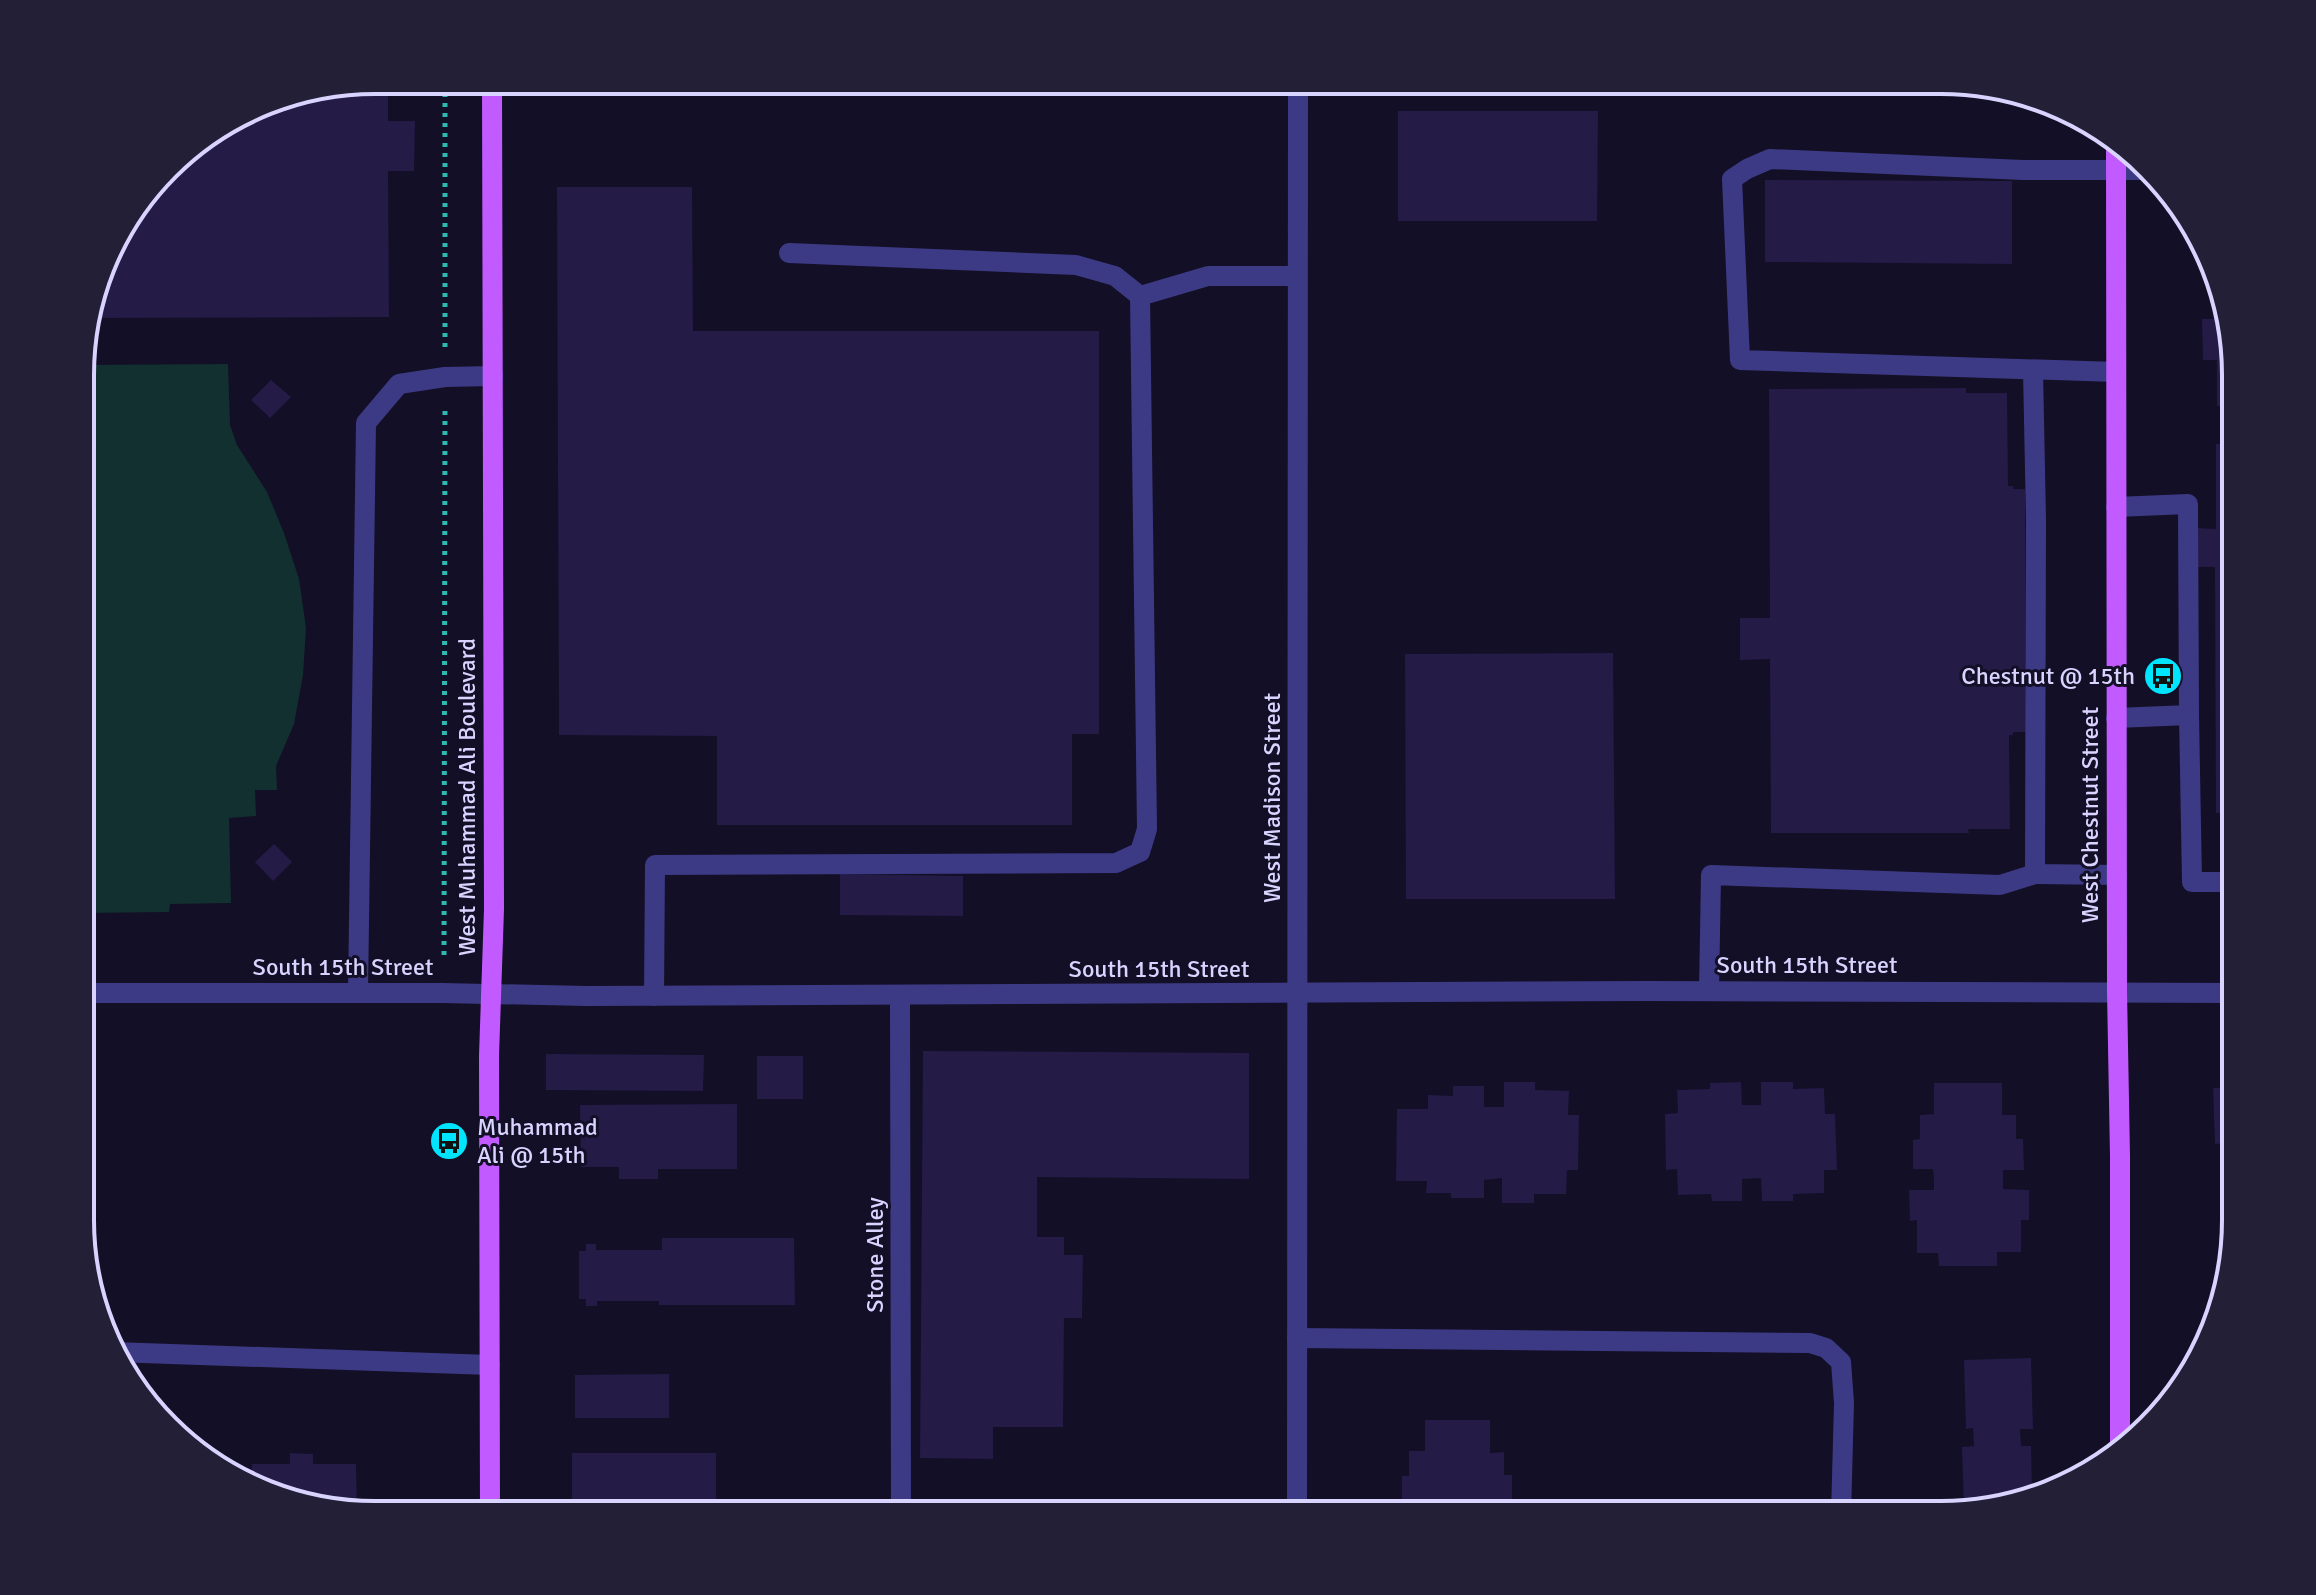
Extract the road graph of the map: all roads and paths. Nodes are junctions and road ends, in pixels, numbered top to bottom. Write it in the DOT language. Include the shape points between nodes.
graph roads {
  1 [pos="445,94"];
  2 [pos="492,94"];
  3 [pos="1298,95"];
  4 [pos="2116,155"];
  5 [pos="2133,170"];
  6 [pos="2116,171"];
  7 [pos="789,253"];
  8 [pos="1297,276"];
  9 [pos="1140,296"];
  10 [pos="2033,370"];
  11 [pos="2116,372"];
  12 [pos="493,376"];
  13 [pos="445,377"];
  14 [pos="2116,507"];
  15 [pos="2189,715"];
  16 [pos="2116,718"];
  17 [pos="2035,874"];
  18 [pos="2117,875"];
  19 [pos="2222,882"];
  20 [pos="444,955"];
  21 [pos="1709,991"];
  22 [pos="2117,991"];
  23 [pos="95,993"];
  24 [pos="358,993"];
  25 [pos="2222,993"];
  26 [pos="1298,994"];
  27 [pos="491,995"];
  28 [pos="900,995"];
  29 [pos="654,996"];
  30 [pos="1297,1338"];
  31 [pos="128,1352"];
  32 [pos="490,1365"];
  33 [pos="2120,1436"];
  34 [pos="490,1500"];
  35 [pos="901,1500"];
  36 [pos="1297,1501"];
  37 [pos="1841,1501"];
  1 -- 13 [label="path"];
  2 -- 12 [label="main road, West Muhammad Ali Boulevard"];
  3 -- 8 [label="street, West Madison Street"];
  4 -- 6 [label="main road, West Chestnut Street"];
  5 -- 6 [label="street"];
  6 -- 10 [label="street" via="1770,159 1732,179 1740,360"];
  6 -- 11 [label="main road, West Chestnut Street"];
  7 -- 9 [label="street" via="1076,265 1115,276"];
  8 -- 9 [label="street" via="1208,276"];
  8 -- 26 [label="street, West Madison Street"];
  9 -- 29 [label="street" via="1147,829 1140,852 1116,863 655,865"];
  10 -- 11 [label="street"];
  10 -- 17 [label="street"];
  11 -- 14 [label="main road, West Chestnut Street"];
  12 -- 13 [label="street"];
  12 -- 27 [label="main road, West Muhammad Ali Boulevard"];
  13 -- 20 [label="path"];
  13 -- 24 [label="street" via="399,384 366,423"];
  14 -- 15 [label="street" via="2188,504"];
  14 -- 16 [label="main road, West Chestnut Street"];
  15 -- 16 [label="street"];
  15 -- 19 [label="street" via="2192,882"];
  16 -- 18 [label="main road, West Chestnut Street"];
  17 -- 18 [label="street"];
  17 -- 21 [label="street" via="2000,885 1711,875"];
  18 -- 22 [label="main road, West Chestnut Street"];
  21 -- 22 [label="street, South 15th Street"];
  21 -- 26 [label="street, South 15th Street"];
  22 -- 25 [label="street, South 15th Street"];
  22 -- 33 [label="main road, West Chestnut Street"];
  23 -- 24 [label="street, South 15th Street"];
  24 -- 27 [label="street, South 15th Street"];
  26 -- 28 [label="street, South 15th Street"];
  26 -- 30 [label="street, West Madison Street"];
  27 -- 29 [label="street, South 15th Street"];
  27 -- 32 [label="main road, West Muhammad Ali Boulevard"];
  28 -- 29 [label="street, South 15th Street"];
  28 -- 35 [label="street, Stone Alley"];
  30 -- 36 [label="street, West Madison Street"];
  30 -- 37 [label="street" via="1818,1345 1841,1362"];
  31 -- 32 [label="street"];
  32 -- 34 [label="main road, West Muhammad Ali Boulevard"];
}
